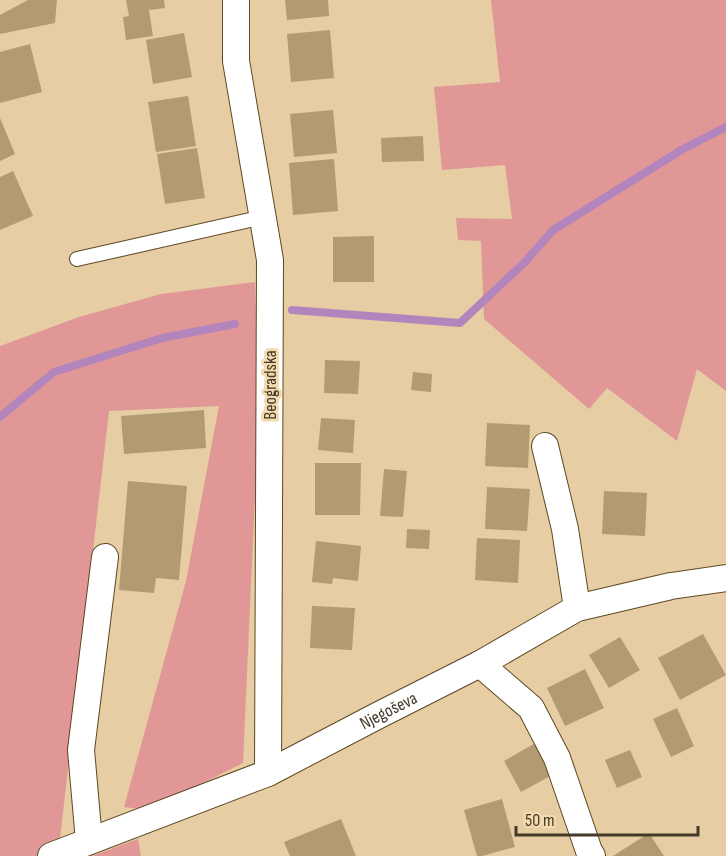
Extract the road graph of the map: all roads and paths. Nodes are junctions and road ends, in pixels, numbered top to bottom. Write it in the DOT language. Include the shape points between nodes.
graph roads {
  1 [pos="236,0"];
  2 [pos="263,217"];
  3 [pos="77,259"];
  4 [pos="545,446"];
  5 [pos="105,558"];
  6 [pos="726,578"];
  7 [pos="577,608"];
  8 [pos="480,664"];
  9 [pos="268,773"];
  10 [pos="89,841"];
  11 [pos="51,856"];
  12 [pos="592,856"];
  1 -- 2 [label="street, Beogradska" via="236,61"];
  2 -- 3 [label="lane"];
  2 -- 9 [label="street, Beogradska" via="270,260"];
  4 -- 7 [label="street" via="565,529"];
  5 -- 10 [label="street" via="81,750"];
  6 -- 7 [label="street, Njegoševa" via="671,586"];
  7 -- 8 [label="street, Njegoševa"];
  8 -- 9 [label="street, Njegoševa"];
  8 -- 12 [label="street" via="531,708 558,758"];
  9 -- 10 [label="street, Njegoševa"];
  10 -- 11 [label="street, Njegoševa"];
}
